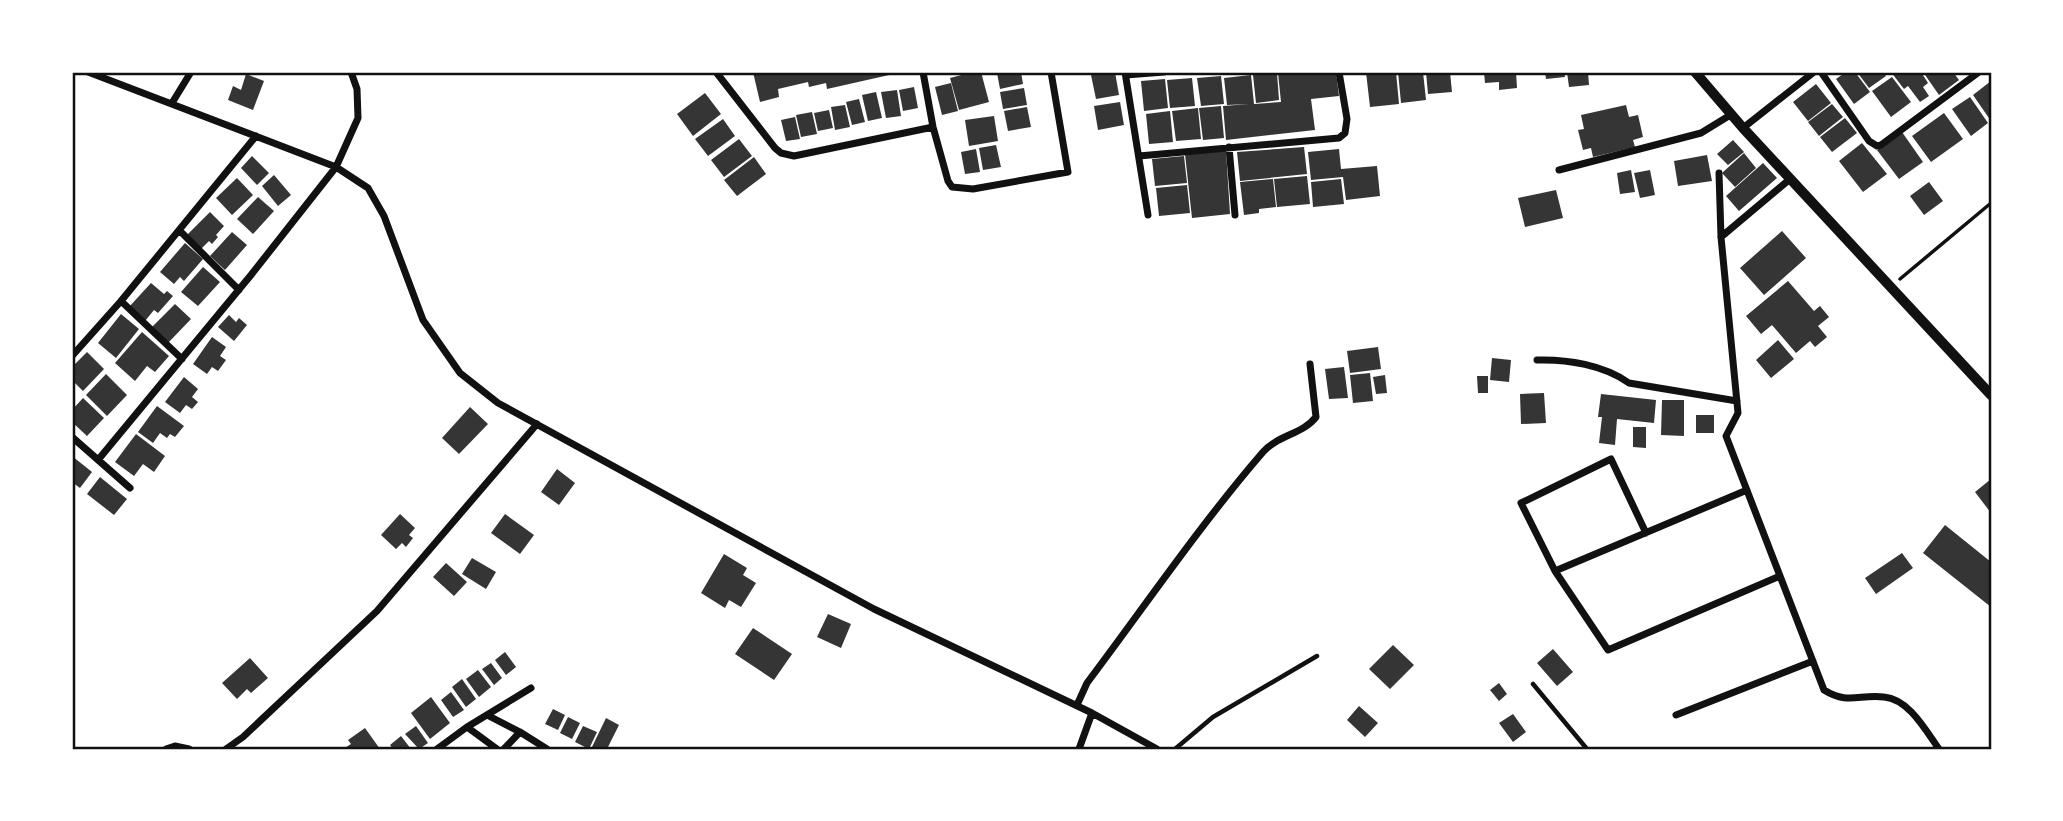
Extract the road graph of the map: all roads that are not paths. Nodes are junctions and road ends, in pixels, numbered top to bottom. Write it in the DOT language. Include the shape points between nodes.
graph roads {
  1 [pos="88,72"];
  2 [pos="191,72"];
  3 [pos="351,72"];
  4 [pos="716,72"];
  5 [pos="923,72"];
  6 [pos="1051,72"];
  7 [pos="1164,72"];
  8 [pos="1339,72"];
  9 [pos="1695,72"];
  10 [pos="1814,72"];
  11 [pos="1821,72"];
  12 [pos="1979,72"];
  13 [pos="1125,74"];
  14 [pos="172,103"];
  15 [pos="1732,114"];
  16 [pos="933,127"];
  17 [pos="1743,128"];
  18 [pos="256,136"];
  19 [pos="1230,147"];
  20 [pos="1139,156"];
  21 [pos="336,167"];
  22 [pos="1559,170"];
  23 [pos="1719,173"];
  24 [pos="1790,179"];
  25 [pos="1148,215"];
  26 [pos="1235,215"];
  27 [pos="179,230"];
  28 [pos="1721,237"];
  29 [pos="239,290"];
  30 [pos="121,301"];
  31 [pos="72,356"];
  32 [pos="182,359"];
  33 [pos="1537,360"];
  34 [pos="1310,364"];
  35 [pos="1991,395"];
  36 [pos="1737,401"];
  37 [pos="537,424"];
  38 [pos="72,437"];
  39 [pos="98,460"];
  40 [pos="130,488"];
  41 [pos="1747,490"];
  42 [pos="1646,533"];
  43 [pos="1555,571"];
  44 [pos="1780,576"];
  45 [pos="1317,656"];
  46 [pos="1813,661"];
  47 [pos="1533,684"];
  48 [pos="531,688"];
  49 [pos="1077,705"];
  50 [pos="1092,713"];
  51 [pos="487,715"];
  52 [pos="1676,715"];
  53 [pos="467,727"];
  54 [pos="520,732"];
  55 [pos="166,749"];
  56 [pos="189,749"];
  57 [pos="226,749"];
  58 [pos="437,749"];
  59 [pos="497,749"];
  60 [pos="504,749"];
  61 [pos="547,749"];
  62 [pos="1079,749"];
  63 [pos="1157,749"];
  64 [pos="1175,749"];
  65 [pos="1587,749"];
  66 [pos="1939,749"];
  1 -- 14 [label="street"];
  2 -- 14 [label="street"];
  3 -- 21 [label="street" via="358,118"];
  4 -- 16 [label="street" via="775,148 787,155"];
  5 -- 16 [label="street"];
  6 -- 16 [label="street" via="1068,173 973,189 953,187"];
  7 -- 13 [label="street"];
  8 -- 19 [label="street" via="1347,119 1345,133 1339,138"];
  9 -- 15 [label="main road"];
  10 -- 17 [label="street"];
  11 -- 12 [label="street" via="1877,146"];
  13 -- 20 [label="street"];
  14 -- 18 [label="street"];
  15 -- 17 [label="main road"];
  15 -- 22 [label="street" via="1701,133"];
  17 -- 24 [label="main road"];
  18 -- 21 [label="street"];
  18 -- 27 [label="street"];
  19 -- 20 [label="street"];
  19 -- 26 [label="street"];
  20 -- 25 [label="street"];
  21 -- 29 [label="street"];
  21 -- 37 [label="street" via="369,188 423,320 460,373"];
  23 -- 28 [label="street"];
  24 -- 28 [label="street"];
  24 -- 35 [label="main road"];
  27 -- 29 [label="street"];
  27 -- 30 [label="street"];
  28 -- 36 [label="street"];
  29 -- 32 [label="street"];
  30 -- 31 [label="street"];
  30 -- 32 [label="street"];
  32 -- 39 [label="street"];
  33 -- 36 [label="street" via="1562,359 1617,374 1629,383"];
  34 -- 49 [label="street" via="1316,417 1308,427 1266,448 1087,683"];
  36 -- 41 [label="street" via="1738,413 1726,436"];
  37 -- 49 [label="street" via="874,609"];
  37 -- 57 [label="street" via="377,611"];
  38 -- 39 [label="street"];
  39 -- 40 [label="street"];
  41 -- 42 [label="street"];
  41 -- 44 [label="street"];
  42 -- 43 [label="street"];
  42 -- 43 [label="street" via="1611,458 1521,503"];
  43 -- 44 [label="street" via="1608,650"];
  44 -- 46 [label="street"];
  45 -- 64 [label="lane" via="1213,717"];
  46 -- 52 [label="street"];
  46 -- 66 [label="street" via="1824,690 1836,698 1885,696 1917,719"];
  47 -- 65 [label="lane"];
  48 -- 51 [label="street"];
  49 -- 50 [label="street"];
  50 -- 62 [label="street"];
  50 -- 63 [label="street"];
  51 -- 53 [label="street"];
  51 -- 54 [label="street"];
  53 -- 58 [label="street"];
  53 -- 59 [label="street"];
  54 -- 60 [label="street"];
  54 -- 61 [label="street"];
  55 -- 56 [label="street"];
}
